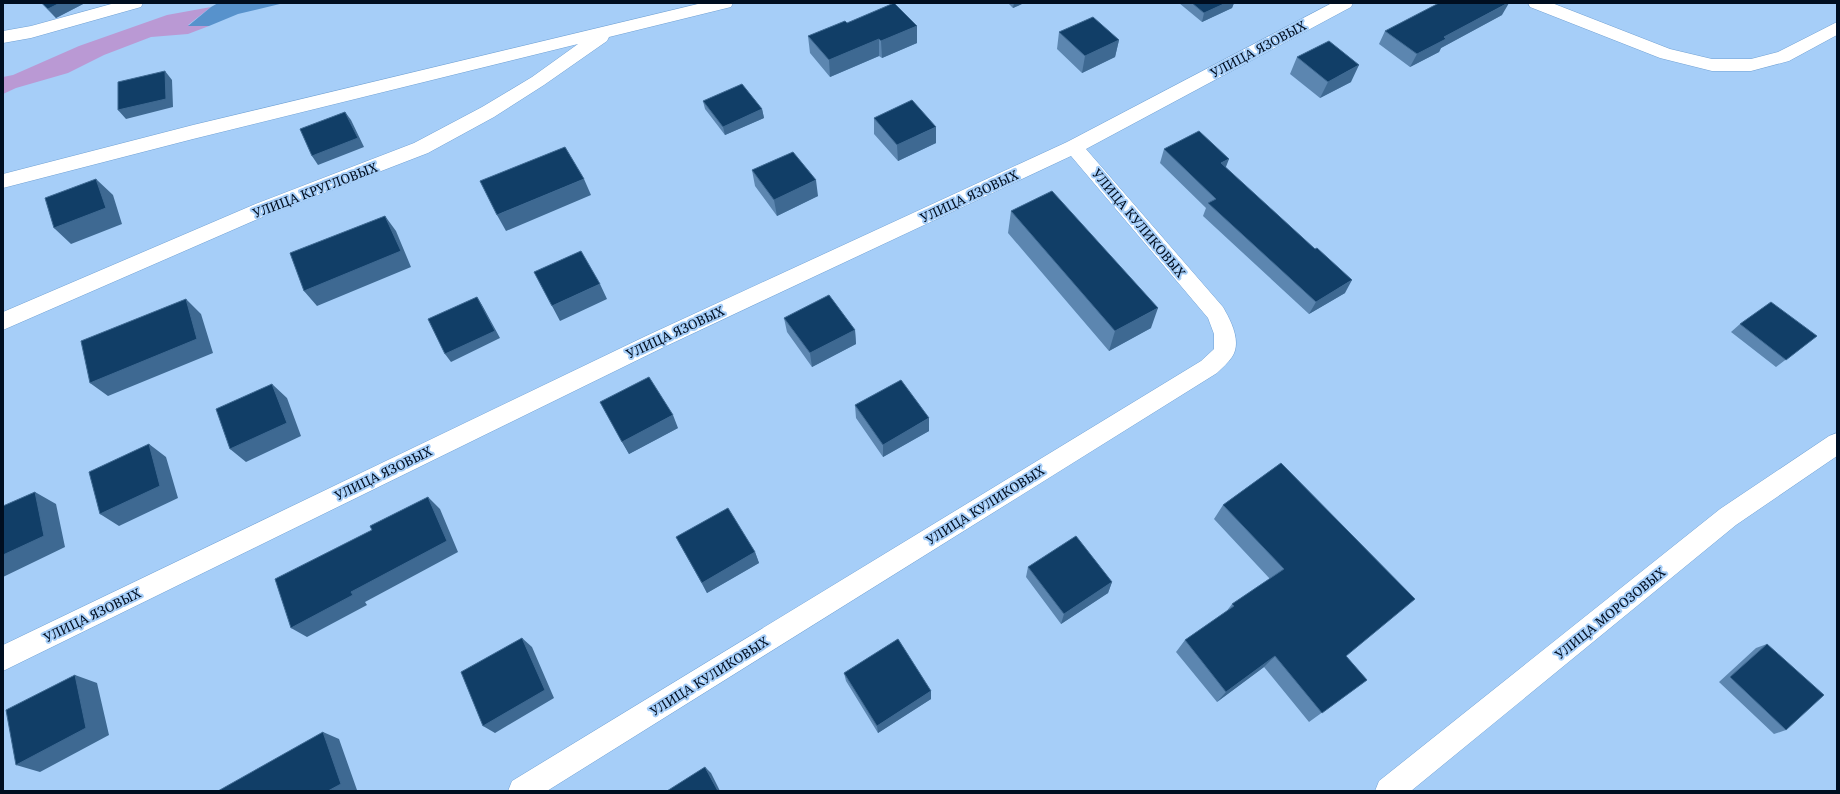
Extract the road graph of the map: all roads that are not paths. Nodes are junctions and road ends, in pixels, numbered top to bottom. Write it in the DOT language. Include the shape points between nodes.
graph roads {
  1 [pos="135,3"];
  2 [pos="725,3"];
  3 [pos="1345,3"];
  4 [pos="1536,3"];
  5 [pos="1837,28"];
  6 [pos="611,30"];
  7 [pos="3,38"];
  8 [pos="1074,147"];
  9 [pos="3,181"];
  10 [pos="3,321"];
  11 [pos="1837,443"];
  12 [pos="3,658"];
  13 [pos="522,791"];
  14 [pos="1389,791"];
  1 -- 7 [label="street"];
  2 -- 6 [label="street, УЛИЦА КРУГЛОВЫХ"];
  3 -- 8 [label="street, УЛИЦА ЯЗОВЫХ"];
  4 -- 5 [label="street" via="1666,54 1712,65 1751,65 1784,57"];
  6 -- 9 [label="street, УЛИЦА КРУГЛОВЫХ" via="208,128"];
  6 -- 10 [label="street, УЛИЦА КРУГЛОВЫХ" via="532,85 421,148 260,210"];
  8 -- 12 [label="street, УЛИЦА ЯЗОВЫХ" via="654,342"];
  8 -- 13 [label="street, УЛИЦА КУЛИКОВЫХ" via="1216,313 1225,334 1224,352 1209,367"];
  11 -- 14 [label="street, УЛИЦА МОРОЗОВЫХ" via="1728,517"];
}
